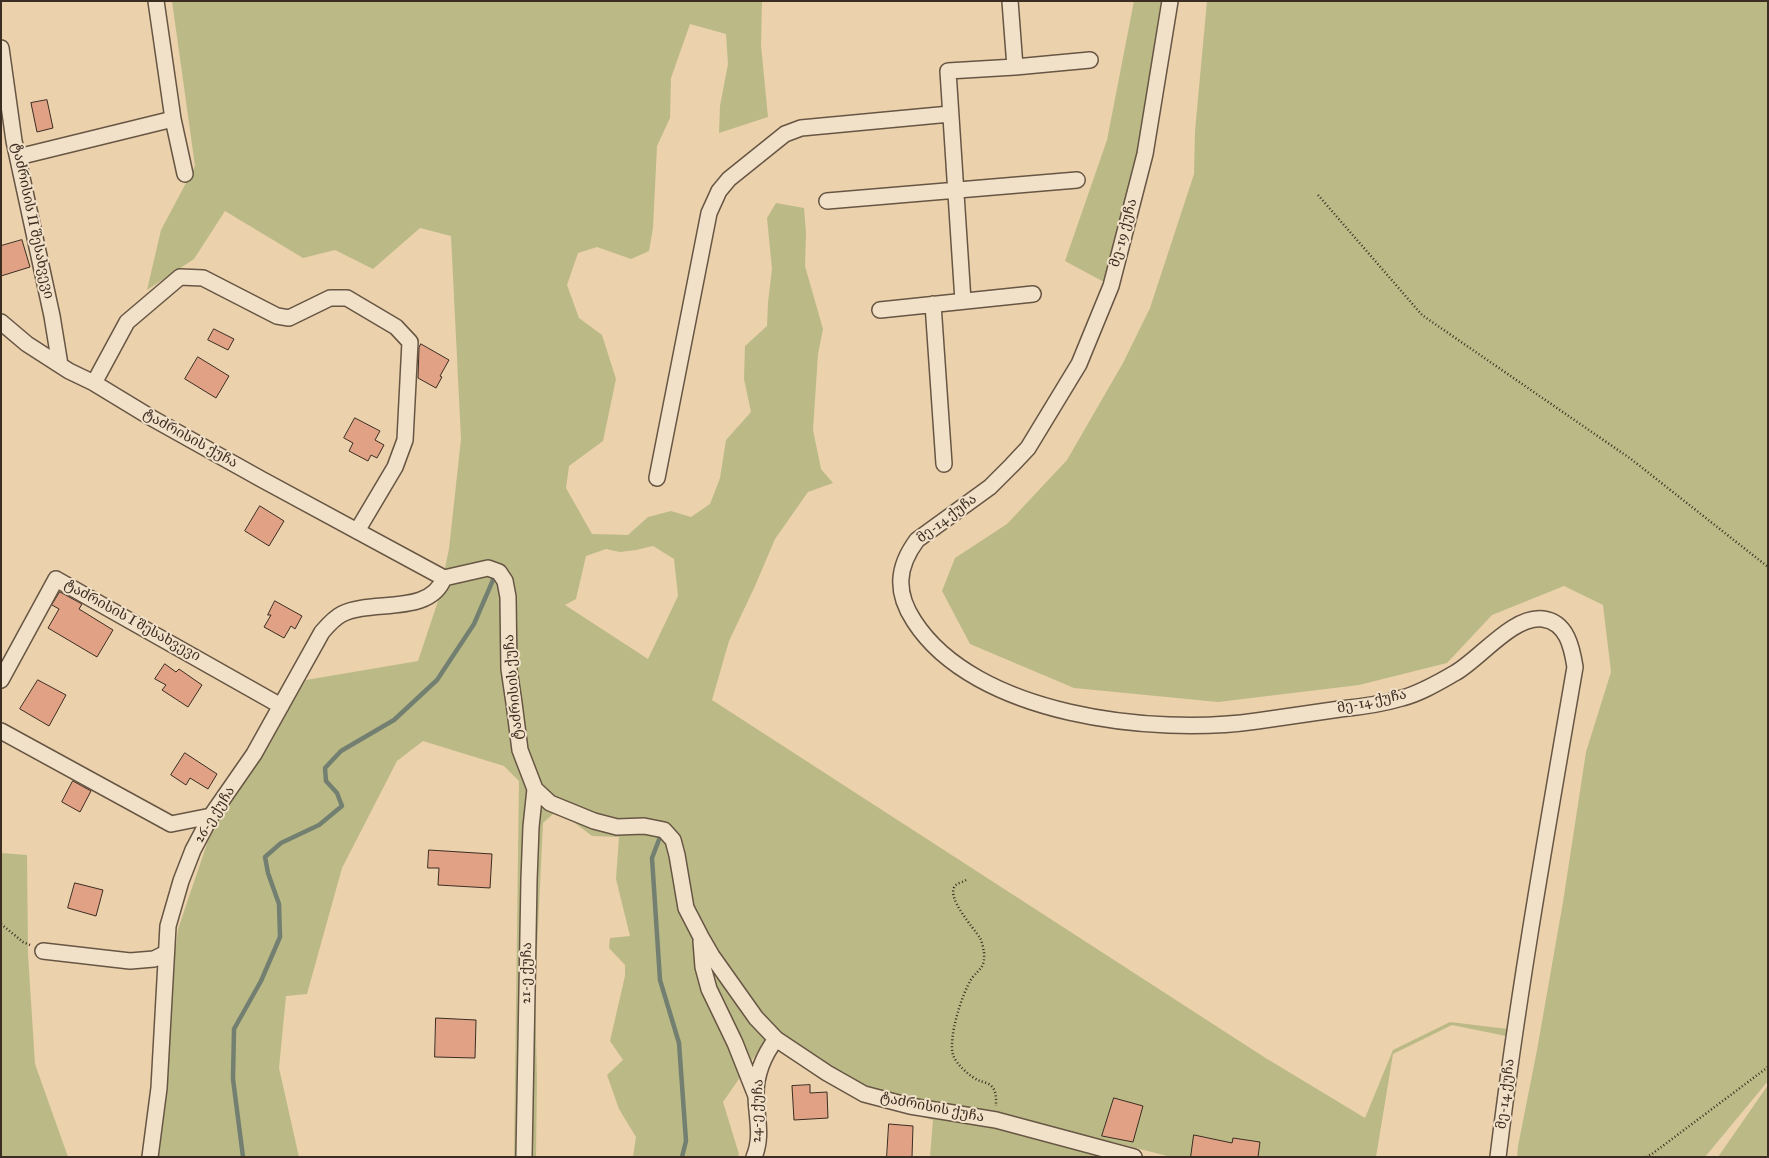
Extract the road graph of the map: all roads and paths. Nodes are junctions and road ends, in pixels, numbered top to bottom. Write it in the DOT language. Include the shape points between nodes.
graph roads {
  1 [pos="156,1"];
  2 [pos="1010,1"];
  3 [pos="1170,1"];
  4 [pos="1,48"];
  5 [pos="1090,60"];
  6 [pos="1015,67"];
  7 [pos="950,114"];
  8 [pos="173,119"];
  9 [pos="18,157"];
  10 [pos="186,174"];
  11 [pos="1078,180"];
  12 [pos="956,190"];
  13 [pos="1318,195"];
  14 [pos="827,201"];
  15 [pos="1033,294"];
  16 [pos="963,301"];
  17 [pos="933,304"];
  18 [pos="880,310"];
  19 [pos="1,322"];
  20 [pos="60,365"];
  21 [pos="94,383"];
  22 [pos="1028,448"];
  23 [pos="944,464"];
  24 [pos="657,478"];
  25 [pos="357,531"];
  26 [pos="1768,567"];
  27 [pos="444,578"];
  28 [pos="1,680"];
  29 [pos="281,706"];
  30 [pos="1,731"];
  31 [pos="535,789"];
  32 [pos="211,816"];
  33 [pos="966,880"];
  34 [pos="1,924"];
  35 [pos="701,936"];
  36 [pos="43,951"];
  37 [pos="166,953"];
  38 [pos="776,1039"];
  39 [pos="1768,1067"];
  40 [pos="756,1096"];
  41 [pos="996,1120"];
  42 [pos="1114,1154"];
  43 [pos="150,1157"];
  44 [pos="524,1157"];
  45 [pos="754,1157"];
  46 [pos="1134,1157"];
  47 [pos="1498,1157"];
  48 [pos="1646,1157"];
  1 -- 8 [label="street"];
  2 -- 6 [label="street"];
  3 -- 22 [label="street, მე-19 ქუჩა" via="1145,154 1111,286 1079,364"];
  4 -- 9 [label="street, ტაძრისის II შესახვევი"];
  5 -- 6 [label="street"];
  6 -- 7 [label="street" via="948,71"];
  7 -- 12 [label="street"];
  7 -- 24 [label="street" via="801,128 785,134 720,191 709,213"];
  8 -- 9 [label="street"];
  8 -- 10 [label="street"];
  9 -- 20 [label="street, ტაძრისის II შესახვევი"];
  11 -- 12 [label="street"];
  12 -- 14 [label="street"];
  12 -- 16 [label="street"];
  13 -- 26 [label="path" via="1422,315 1631,459"];
  15 -- 16 [label="street"];
  16 -- 17 [label="street"];
  17 -- 18 [label="street"];
  17 -- 23 [label="street"];
  19 -- 20 [label="street, ტაძრისის ქუჩა"];
  20 -- 21 [label="street, ტაძრისის ქუჩა"];
  21 -- 25 [label="street, ტაძრისის ქუჩა"];
  21 -- 25 [label="street" via="127,322 180,277 203,278 277,316 289,318 330,298 347,298 396,327 410,342 405,440 395,467"];
  22 -- 47 [label="street, მე-14 ქუჩა" via="990,487 917,540 901,571 901,589 907,610 921,632 942,654 974,676 1013,694 1088,717 1139,724 1182,726 1250,722 1403,698 1463,669 1508,630 1525,621 1543,619 1566,634 1575,667 1512,1048"];
  25 -- 27 [label="street, ტაძრისის ქუჩა"];
  27 -- 29 [label="street, 26-ე ქუჩა" via="437,592 418,601 341,614 322,632"];
  27 -- 31 [label="street, ტაძრისის ქუჩა" via="488,568 499,572 505,581 510,669 520,750"];
  28 -- 29 [label="street, ტაძრისის I შესახვევი" via="56,578"];
  29 -- 32 [label="street, 26-ე ქუჩა" via="254,754"];
  30 -- 32 [label="street" via="171,824"];
  31 -- 35 [label="street, ტაძრისის ქუჩა" via="550,803 594,821 618,827 644,826 664,830 673,840 686,908"];
  31 -- 44 [label="street, 21-ე ქუჩა" via="529,880"];
  32 -- 37 [label="street, 26-ე ქუჩა" via="181,881 168,926"];
  33 -- 41 [label="path" via="953,890 954,900 980,939 984,953 982,968 972,978 958,1014 952,1037 953,1055 962,1069 990,1085 996,1095"];
  34 -- 36 [label="path" via="23,942"];
  35 -- 38 [label="street, ტაძრისის ქუჩა" via="756,1018"];
  35 -- 40 [label="street" via="703,967 709,990"];
  36 -- 37 [label="street" via="130,961 154,959"];
  37 -- 43 [label="street, 26-ე ქუჩა" via="159,1088"];
  38 -- 40 [label="street, 24-ე ქუჩა" via="757,1080"];
  38 -- 41 [label="street, ტაძრისის ქუჩა" via="864,1094 910,1106"];
  39 -- 48 [label="path"];
  40 -- 45 [label="street, 24-ე ქუჩა" via="759,1128"];
  41 -- 42 [label="street, ტაძრისის ქუჩა"];
  42 -- 46 [label="street, ტაძრისის ქუჩა"];
}
